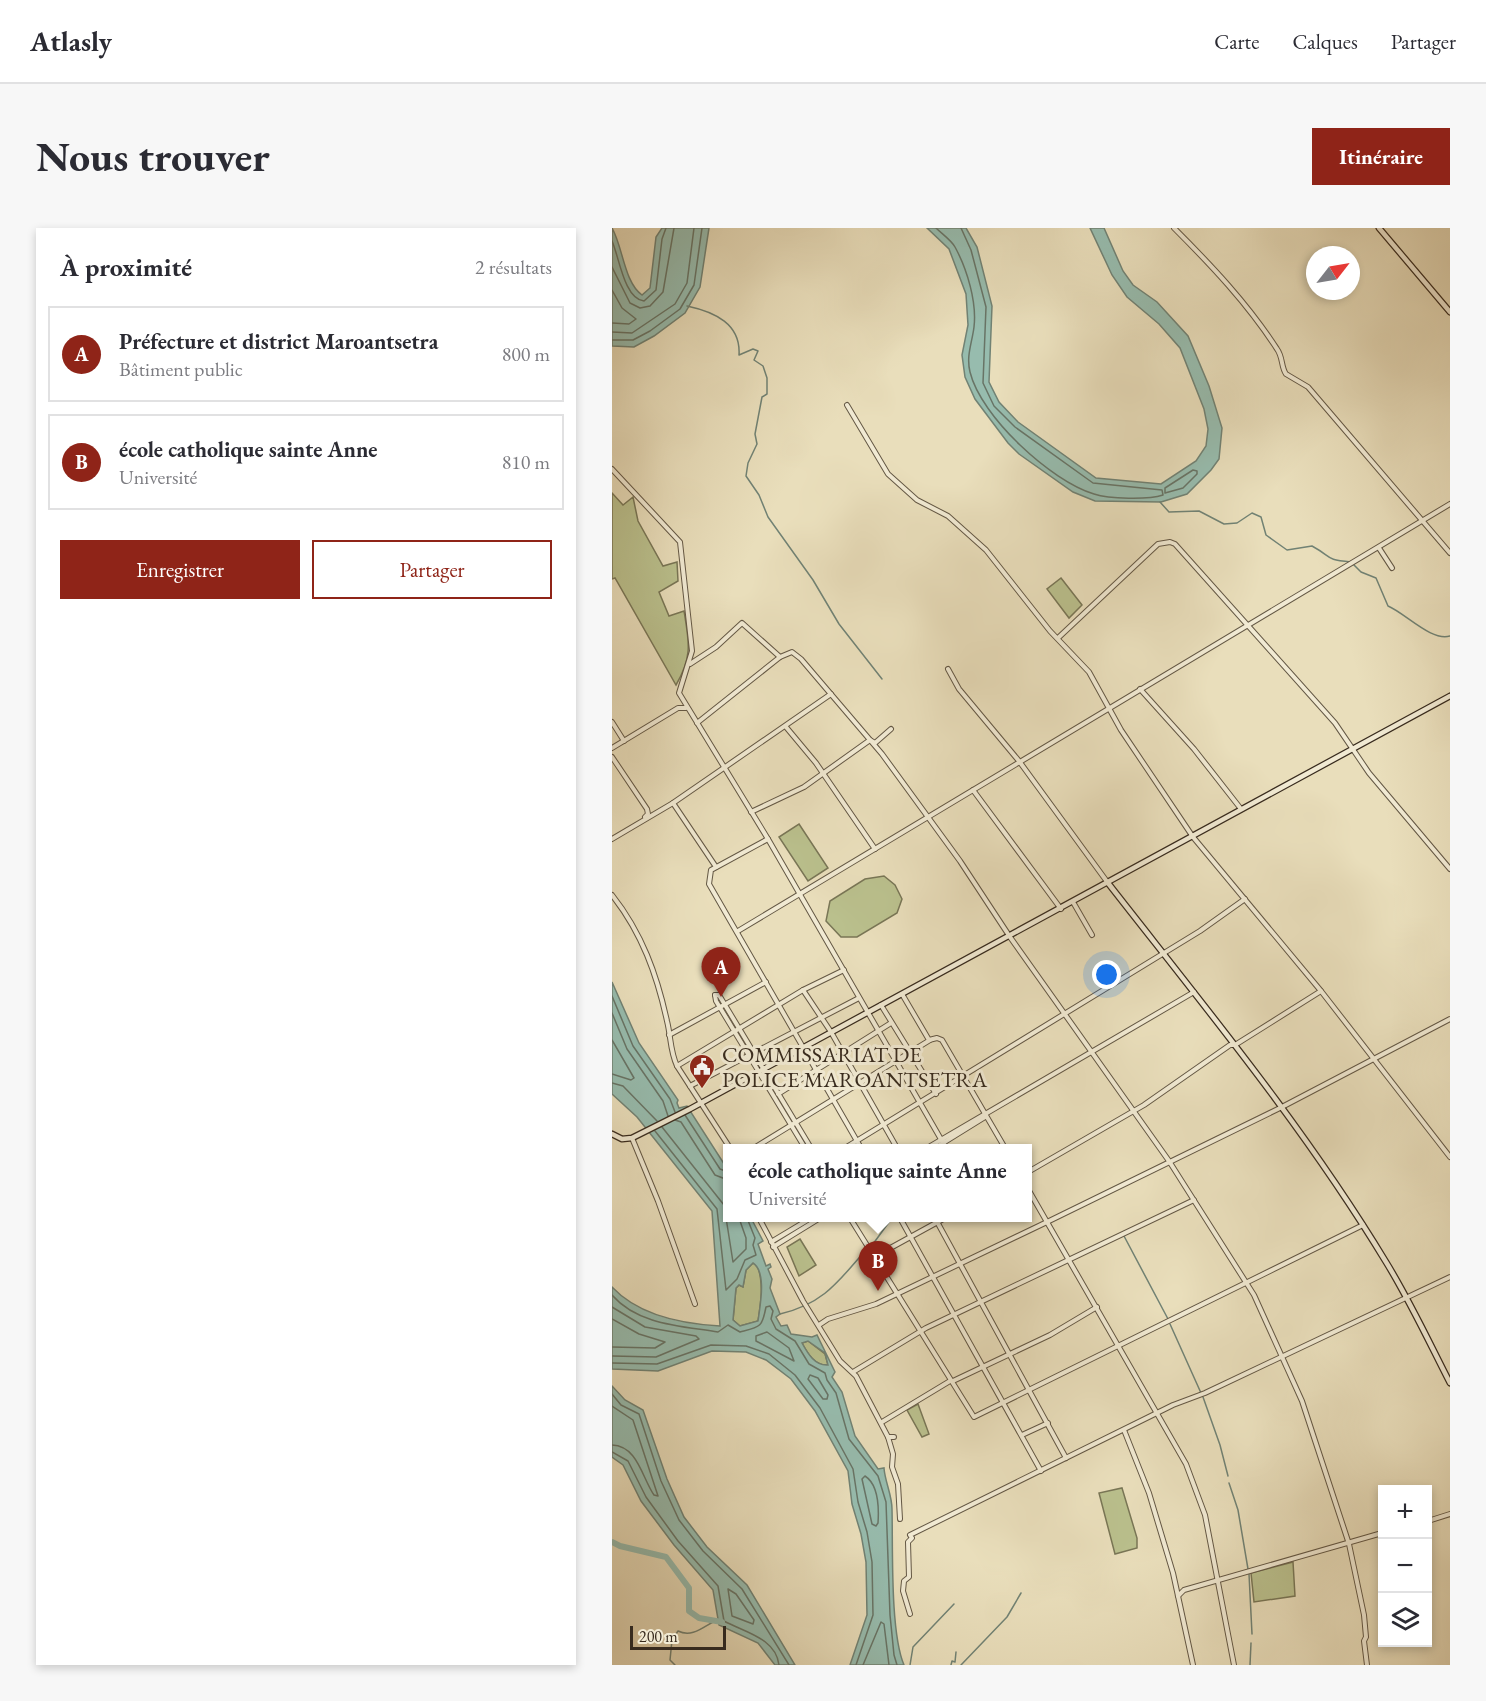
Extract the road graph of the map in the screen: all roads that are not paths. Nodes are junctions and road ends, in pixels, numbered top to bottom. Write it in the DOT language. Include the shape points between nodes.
graph roads {
  1 [pos="1174,228"];
  2 [pos="1379,228"];
  3 [pos="1450,312"];
  4 [pos="848,405"];
  5 [pos="612,469"];
  6 [pos="1450,504"];
  7 [pos="1422,522"];
  8 [pos="1379,548"];
  9 [pos="1450,553"];
  10 [pos="1392,568"];
  11 [pos="1246,626"];
  12 [pos="1058,638"];
  13 [pos="780,657"];
  14 [pos="690,664"];
  15 [pos="948,669"];
  16 [pos="1140,689"];
  17 [pos="831,694"];
  18 [pos="1450,696"];
  19 [pos="687,708"];
  20 [pos="1109,708"];
  21 [pos="612,722"];
  22 [pos="697,723"];
  23 [pos="786,727"];
  24 [pos="891,729"];
  25 [pos="870,740"];
  26 [pos="624,741"];
  27 [pos="612,748"];
  28 [pos="1353,749"];
  29 [pos="612,757"];
  30 [pos="1019,760"];
  31 [pos="723,768"];
  32 [pos="823,774"];
  33 [pos="973,790"];
  34 [pos="673,803"];
  35 [pos="1241,810"];
  36 [pos="751,812"];
  37 [pos="645,818"];
  38 [pos="928,818"];
  39 [pos="1193,837"];
  40 [pos="612,839"];
  41 [pos="768,839"];
  42 [pos="875,849"];
  43 [pos="716,867"];
  44 [pos="1450,869"];
  45 [pos="1108,883"];
  46 [pos="800,894"];
  47 [pos="612,896"];
  48 [pos="1245,899"];
  49 [pos="1074,902"];
  50 [pos="1061,909"];
  51 [pos="738,931"];
  52 [pos="1092,935"];
  53 [pos="1010,937"];
  54 [pos="1163,953"];
  55 [pos="844,970"];
  56 [pos="766,982"];
  57 [pos="803,990"];
  58 [pos="1321,991"];
  59 [pos="1194,992"];
  60 [pos="902,994"];
  61 [pos="859,998"];
  62 [pos="778,1005"];
  63 [pos="881,1005"];
  64 [pos="722,1006"];
  65 [pos="1065,1012"];
  66 [pos="866,1013"];
  67 [pos="820,1018"];
  68 [pos="1450,1019"];
  69 [pos="891,1023"];
  70 [pos="737,1031"];
  71 [pos="831,1032"];
  72 [pos="878,1032"];
  73 [pos="793,1033"];
  74 [pos="669,1035"];
  75 [pos="930,1041"];
  76 [pos="1235,1045"];
  77 [pos="802,1048"];
  78 [pos="843,1052"];
  79 [pos="1093,1052"];
  80 [pos="910,1053"];
  81 [pos="752,1055"];
  82 [pos="1374,1058"];
  83 [pos="895,1062"];
  84 [pos="677,1066"];
  85 [pos="815,1069"];
  86 [pos="760,1070"];
  87 [pos="962,1077"];
  88 [pos="860,1084"];
  89 [pos="690,1086"];
  90 [pos="778,1094"];
  91 [pos="936,1094"];
  92 [pos="832,1101"];
  93 [pos="698,1104"];
  94 [pos="920,1104"];
  95 [pos="1280,1108"];
  96 [pos="1134,1111"];
  97 [pos="986,1116"];
  98 [pos="793,1125"];
  99 [pos="884,1125"];
  100 [pos="612,1134"];
  101 [pos="632,1138"];
  102 [pos="856,1141"];
  103 [pos="942,1142"];
  104 [pos="726,1144"];
  105 [pos="762,1144"];
  106 [pos="802,1144"];
  107 [pos="807,1144"];
  108 [pos="852,1144"];
  109 [pos="858,1144"];
  110 [pos="894,1144"];
  111 [pos="938,1144"];
  112 [pos="1002,1144"];
  113 [pos="1450,1157"];
  114 [pos="1169,1161"];
  115 [pos="1032,1170"];
  116 [pos="1032,1196"];
  117 [pos="1194,1200"];
  118 [pos="761,1222"];
  119 [pos="805,1222"];
  120 [pos="813,1222"];
  121 [pos="852,1222"];
  122 [pos="902,1222"];
  123 [pos="933,1222"];
  124 [pos="937,1222"];
  125 [pos="1047,1222"];
  126 [pos="1363,1226"];
  127 [pos="910,1237"];
  128 [pos="772,1244"];
  129 [pos="874,1257"];
  130 [pos="1069,1260"];
  131 [pos="961,1264"];
  132 [pos="932,1277"];
  133 [pos="1450,1277"];
  134 [pos="1246,1283"];
  135 [pos="896,1294"];
  136 [pos="1407,1297"];
  137 [pos="981,1302"];
  138 [pos="695,1304"];
  139 [pos="1097,1307"];
  140 [pos="954,1315"];
  141 [pos="819,1324"];
  142 [pos="920,1332"];
  143 [pos="1120,1345"];
  144 [pos="1009,1353"];
  145 [pos="1282,1355"];
  146 [pos="983,1366"];
  147 [pos="853,1372"];
  148 [pos="951,1381"];
  149 [pos="1450,1383"];
  150 [pos="1029,1389"];
  151 [pos="1004,1403"];
  152 [pos="1157,1412"];
  153 [pos="882,1422"];
  154 [pos="1048,1423"];
  155 [pos="1124,1430"];
  156 [pos="1022,1435"];
  157 [pos="888,1437"];
  158 [pos="894,1437"];
  159 [pos="1066,1458"];
  160 [pos="1041,1471"];
  161 [pos="1450,1514"];
  162 [pos="900,1519"];
  163 [pos="1432,1520"];
  164 [pos="1378,1535"];
  165 [pos="1349,1544"];
  166 [pos="1219,1580"];
  167 [pos="1178,1596"];
  168 [pos="910,1614"];
  169 [pos="1193,1665"];
  170 [pos="1234,1665"];
  171 [pos="1367,1665"];
  1 -- 7 [label="street" via="1209,263 1258,323 1280,353 1287,375 1308,387"];
  2 -- 3 [label="main road"];
  4 -- 12 [label="street" via="888,474 920,503 948,516 987,550"];
  5 -- 14 [label="street" via="680,542 692,636"];
  6 -- 7 [label="street"];
  7 -- 8 [label="street"];
  7 -- 9 [label="street"];
  8 -- 10 [label="street"];
  8 -- 11 [label="street"];
  11 -- 12 [label="street" via="1175,544 1166,542 1158,544"];
  11 -- 16 [label="street"];
  11 -- 28 [label="street" via="1301,684"];
  12 -- 20 [label="street" via="1089,672"];
  13 -- 14 [label="street" via="742,623"];
  13 -- 17 [label="street" via="790,652 799,657"];
  13 -- 22 [label="street"];
  14 -- 19 [label="street" via="679,693"];
  15 -- 30 [label="street" via="960,690"];
  16 -- 20 [label="street"];
  16 -- 35 [label="street" via="1195,750"];
  17 -- 23 [label="street"];
  17 -- 25 [label="street"];
  18 -- 28 [label="main road"];
  19 -- 22 [label="street"];
  19 -- 26 [label="street" via="678,708"];
  20 -- 30 [label="street"];
  20 -- 39 [label="street"];
  21 -- 26 [label="street"];
  22 -- 31 [label="street"];
  23 -- 31 [label="street"];
  23 -- 32 [label="street"];
  24 -- 25 [label="street" via="875,743"];
  25 -- 32 [label="street"];
  25 -- 38 [label="street"];
  26 -- 27 [label="street"];
  28 -- 35 [label="main road"];
  28 -- 44 [label="street"];
  29 -- 37 [label="street" via="647,809"];
  30 -- 33 [label="street"];
  30 -- 45 [label="street"];
  31 -- 34 [label="street"];
  31 -- 36 [label="street"];
  32 -- 36 [label="street"];
  32 -- 42 [label="street"];
  33 -- 38 [label="street"];
  33 -- 50 [label="street"];
  34 -- 37 [label="street"];
  34 -- 43 [label="street"];
  35 -- 39 [label="main road"];
  36 -- 41 [label="street"];
  37 -- 40 [label="street"];
  38 -- 42 [label="street"];
  38 -- 53 [label="street"];
  39 -- 45 [label="main road"];
  39 -- 48 [label="street"];
  41 -- 43 [label="street"];
  41 -- 46 [label="street"];
  42 -- 46 [label="street"];
  43 -- 51 [label="street" via="709,873 709,884"];
  45 -- 49 [label="main road"];
  45 -- 54 [label="main road"];
  46 -- 51 [label="street"];
  46 -- 55 [label="street"];
  47 -- 74 [label="street" via="645,947"];
  48 -- 54 [label="street"];
  48 -- 58 [label="street"];
  49 -- 50 [label="main road"];
  49 -- 52 [label="street"];
  50 -- 53 [label="main road"];
  51 -- 56 [label="street"];
  53 -- 60 [label="main road"];
  53 -- 65 [label="street"];
  54 -- 59 [label="main road"];
  54 -- 65 [label="street"];
  55 -- 57 [label="street"];
  55 -- 61 [label="street"];
  56 -- 62 [label="street"];
  56 -- 64 [label="street"];
  57 -- 62 [label="street"];
  57 -- 67 [label="street"];
  58 -- 76 [label="street"];
  58 -- 82 [label="street"];
  59 -- 76 [label="main road"];
  59 -- 79 [label="street"];
  60 -- 63 [label="main road"];
  60 -- 75 [label="street"];
  61 -- 66 [label="street"];
  61 -- 67 [label="street"];
  62 -- 70 [label="street"];
  62 -- 73 [label="street"];
  63 -- 66 [label="main road"];
  63 -- 69 [label="street"];
  64 -- 70 [label="street"];
  64 -- 74 [label="street"];
  65 -- 79 [label="street"];
  65 -- 87 [label="street"];
  66 -- 71 [label="main road"];
  66 -- 72 [label="street"];
  67 -- 71 [label="street"];
  67 -- 73 [label="street"];
  68 -- 82 [label="street"];
  69 -- 72 [label="street"];
  69 -- 80 [label="street"];
  70 -- 81 [label="street"];
  70 -- 84 [label="street"];
  71 -- 77 [label="main road"];
  71 -- 78 [label="street"];
  72 -- 78 [label="street"];
  72 -- 83 [label="street"];
  73 -- 77 [label="street"];
  73 -- 81 [label="street"];
  74 -- 84 [label="street"];
  75 -- 80 [label="street"];
  75 -- 87 [label="street" via="942,1041"];
  76 -- 95 [label="main road"];
  76 -- 96 [label="street"];
  77 -- 85 [label="street"];
  77 -- 86 [label="main road"];
  78 -- 85 [label="street"];
  78 -- 88 [label="street"];
  79 -- 96 [label="street"];
  79 -- 97 [label="street"];
  80 -- 83 [label="street"];
  80 -- 91 [label="street"];
  81 -- 86 [label="street"];
  81 -- 89 [label="street"];
  82 -- 95 [label="street"];
  82 -- 113 [label="street"];
  83 -- 88 [label="street"];
  83 -- 94 [label="street"];
  84 -- 89 [label="street"];
  85 -- 90 [label="street"];
  85 -- 92 [label="street"];
  86 -- 90 [label="street"];
  86 -- 93 [label="main road"];
  86 -- 98 [label="street"];
  87 -- 91 [label="street"];
  87 -- 97 [label="street"];
  88 -- 92 [label="street"];
  88 -- 99 [label="street"];
  89 -- 93 [label="street"];
  90 -- 98 [label="street"];
  91 -- 94 [label="street"];
  92 -- 98 [label="street"];
  92 -- 102 [label="street"];
  93 -- 101 [label="main road"];
  93 -- 104 [label="street"];
  94 -- 99 [label="street"];
  94 -- 103 [label="street"];
  95 -- 114 [label="street"];
  95 -- 126 [label="main road"];
  96 -- 114 [label="street"];
  96 -- 115 [label="street"];
  97 -- 103 [label="street"];
  97 -- 112 [label="street"];
  98 -- 105 [label="street"];
  98 -- 106 [label="street"];
  98 -- 107 [label="street"];
  99 -- 102 [label="street"];
  99 -- 110 [label="street"];
  100 -- 101 [label="main road"];
  101 -- 138 [label="street"];
  102 -- 108 [label="street"];
  102 -- 109 [label="street"];
  103 -- 111 [label="street"];
  114 -- 117 [label="street"];
  114 -- 125 [label="street"];
  116 -- 125 [label="street"];
  117 -- 130 [label="street"];
  117 -- 134 [label="street"];
  118 -- 128 [label="street"];
  119 -- 128 [label="street"];
  120 -- 128 [label="street"];
  121 -- 129 [label="street"];
  122 -- 127 [label="street"];
  123 -- 127 [label="street"];
  124 -- 131 [label="street"];
  125 -- 130 [label="street"];
  125 -- 131 [label="street"];
  126 -- 134 [label="street"];
  126 -- 136 [label="main road"];
  127 -- 129 [label="street"];
  127 -- 132 [label="street"];
  128 -- 141 [label="street"];
  129 -- 135 [label="street"];
  130 -- 137 [label="street"];
  130 -- 139 [label="street"];
  131 -- 132 [label="street"];
  131 -- 137 [label="street"];
  132 -- 135 [label="street"];
  132 -- 140 [label="street"];
  133 -- 136 [label="street"];
  134 -- 143 [label="street"];
  134 -- 145 [label="street"];
  135 -- 141 [label="street"];
  135 -- 142 [label="street"];
  136 -- 145 [label="street"];
  136 -- 149 [label="main road"];
  137 -- 140 [label="street"];
  137 -- 144 [label="street"];
  139 -- 143 [label="street"];
  139 -- 144 [label="street" via="1052,1334"];
  140 -- 142 [label="street"];
  140 -- 146 [label="street"];
  141 -- 147 [label="street" via="840,1361"];
  142 -- 147 [label="street"];
  142 -- 148 [label="street"];
  143 -- 150 [label="street"];
  143 -- 152 [label="street"];
  144 -- 146 [label="street"];
  144 -- 150 [label="street"];
  145 -- 152 [label="street"];
  145 -- 165 [label="street" via="1302,1401"];
  146 -- 148 [label="street"];
  146 -- 151 [label="street"];
  147 -- 153 [label="street"];
  148 -- 151 [label="street" via="974,1417"];
  148 -- 153 [label="street"];
  150 -- 151 [label="street"];
  150 -- 154 [label="street"];
  151 -- 156 [label="street"];
  152 -- 155 [label="street"];
  152 -- 166 [label="street" via="1186,1464 1205,1515"];
  153 -- 157 [label="street"];
  154 -- 156 [label="street"];
  154 -- 159 [label="street"];
  155 -- 159 [label="street"];
  155 -- 167 [label="street" via="1149,1493"];
  156 -- 160 [label="street"];
  157 -- 158 [label="street"];
  157 -- 162 [label="street" via="898,1484"];
  159 -- 160 [label="street"];
  160 -- 168 [label="street" via="910,1535 909,1577 904,1581 903,1591"];
  161 -- 163 [label="street"];
  164 -- 165 [label="street"];
  165 -- 166 [label="street"];
  165 -- 171 [label="street" via="1364,1615"];
  166 -- 167 [label="street" via="1184,1590"];
  166 -- 170 [label="street"];
  167 -- 169 [label="street"];
}
